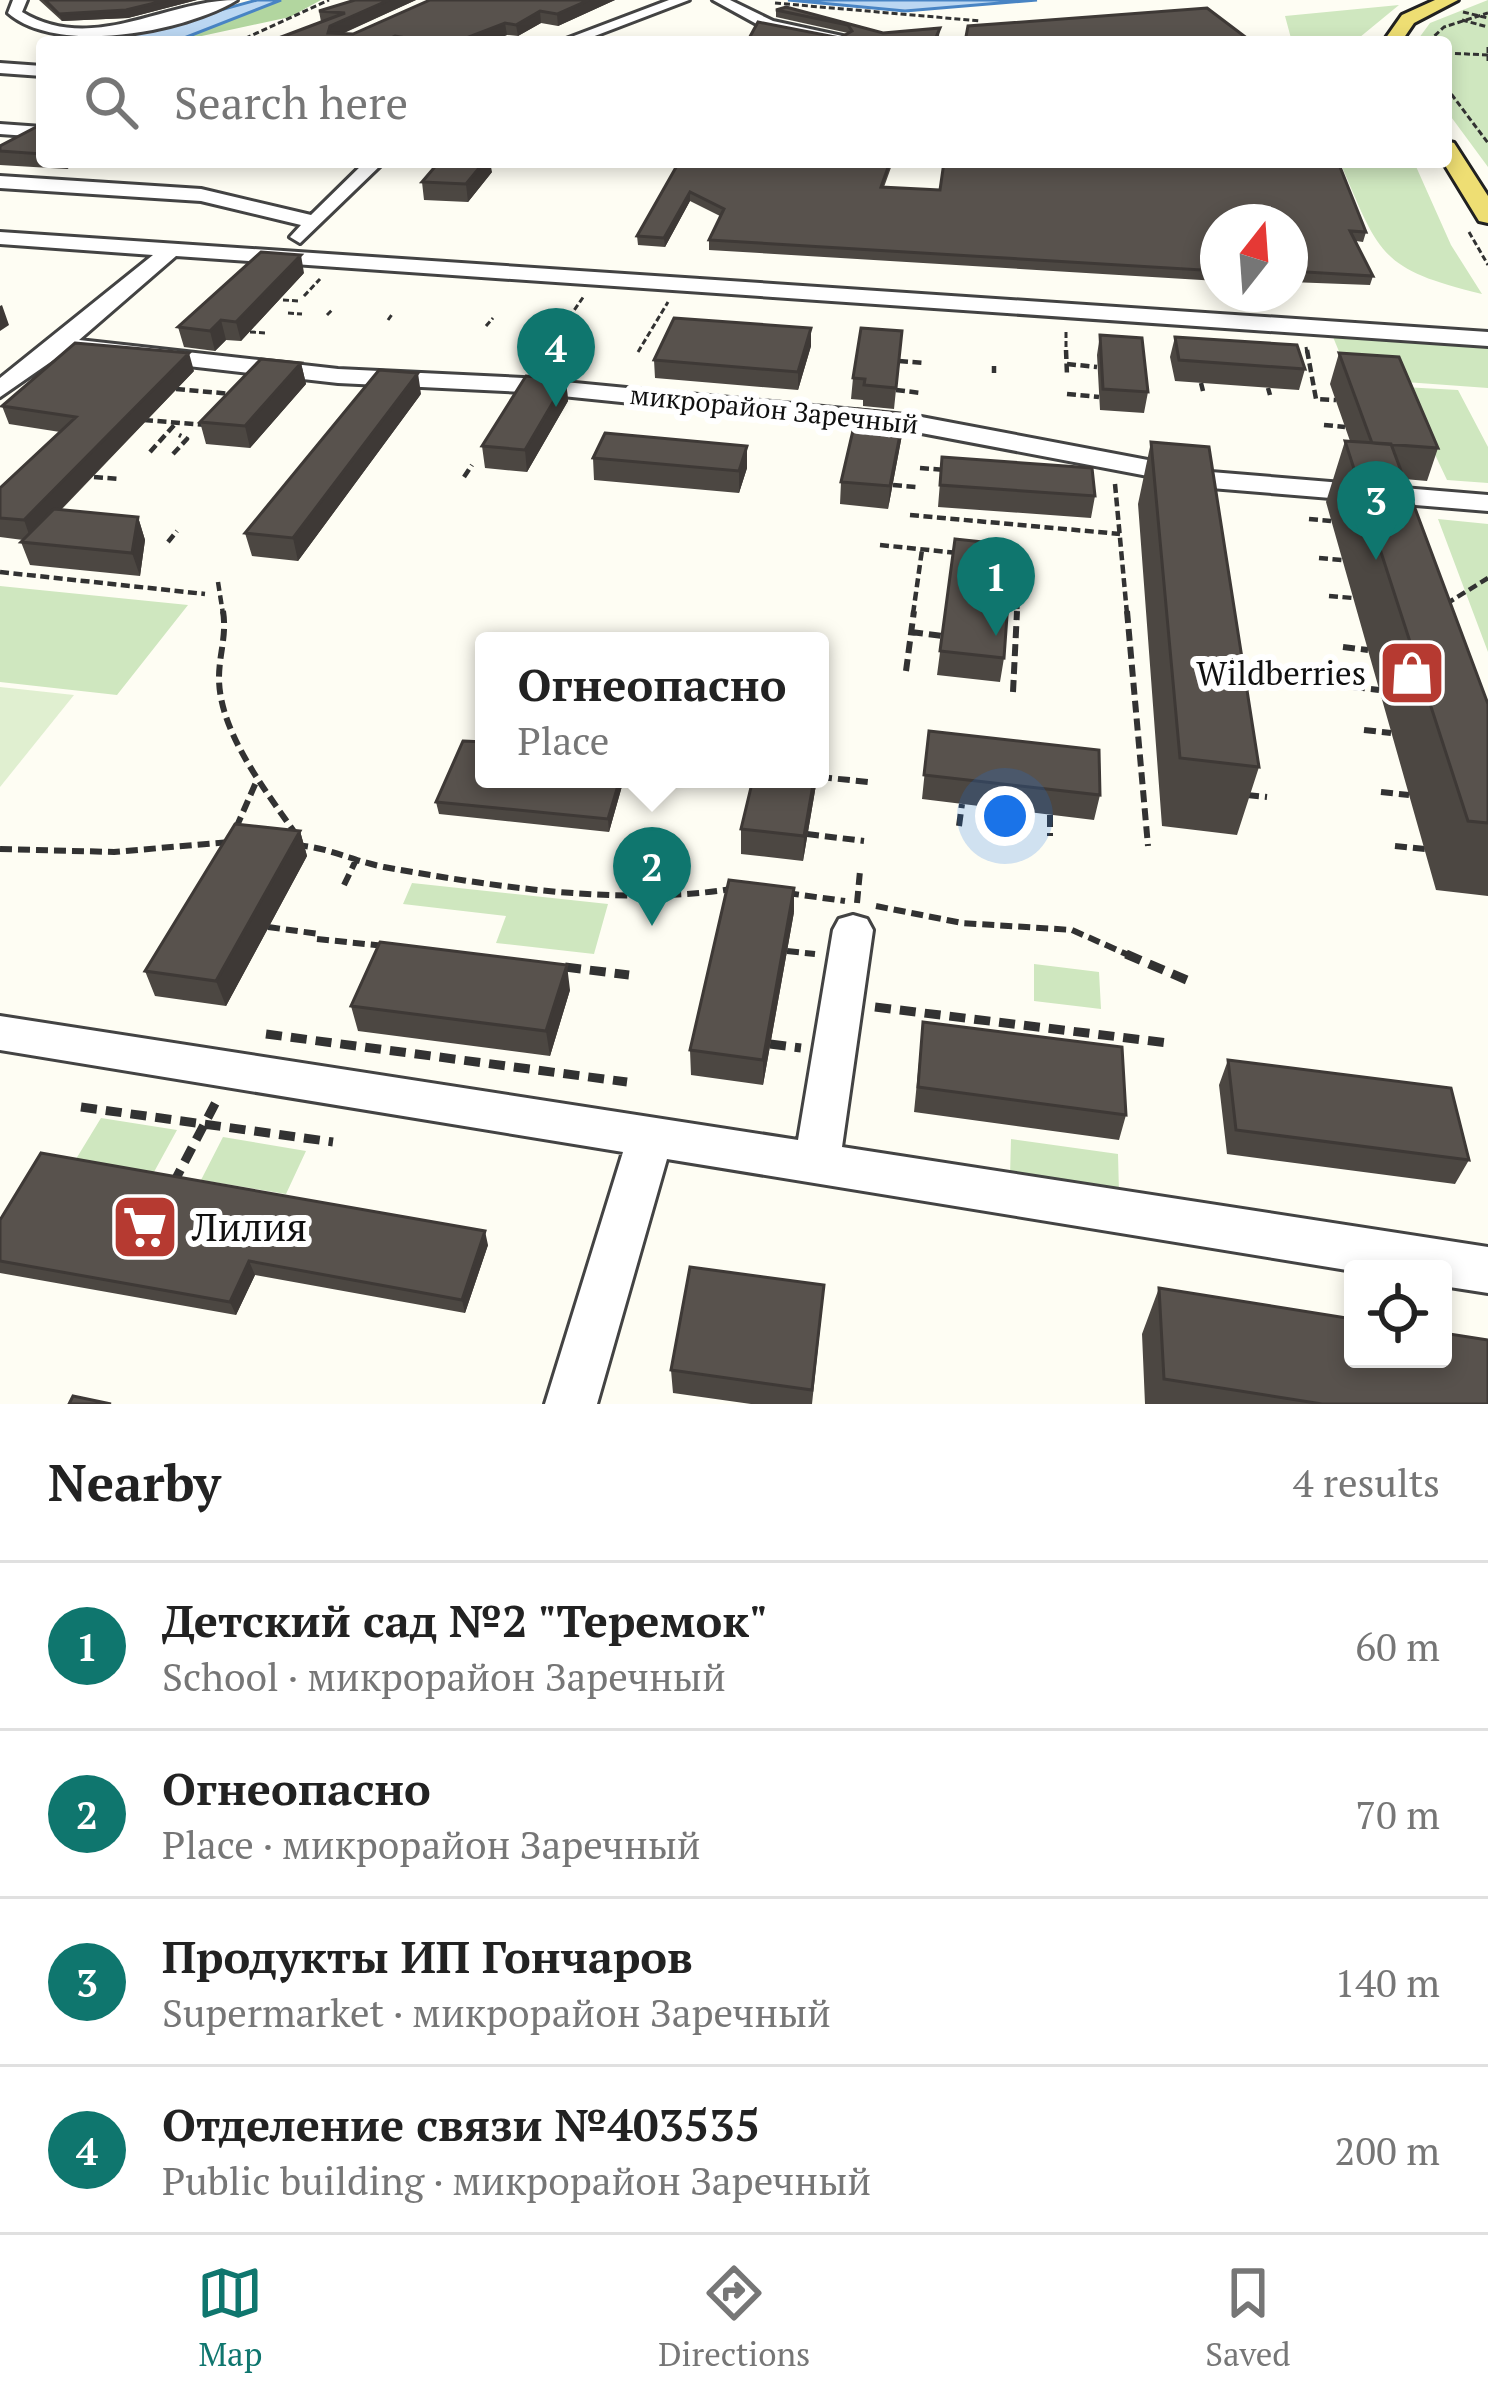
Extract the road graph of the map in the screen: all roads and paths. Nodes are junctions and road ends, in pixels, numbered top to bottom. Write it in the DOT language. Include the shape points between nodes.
graph roads {
  1 [pos="20,0"];
  2 [pos="230,0"];
  3 [pos="329,0"];
  4 [pos="682,0"];
  5 [pos="720,0"];
  6 [pos="1448,0"];
  7 [pos="770,2"];
  8 [pos="1488,13"];
  9 [pos="1462,20"];
  10 [pos="981,21"];
  11 [pos="1488,27"];
  12 [pos="250,36"];
  13 [pos="582,36"];
  14 [pos="834,36"];
  15 [pos="1396,36"];
  16 [pos="1433,36"];
  17 [pos="1488,46"];
  18 [pos="1452,54"];
  19 [pos="1487,57"];
  20 [pos="0,68"];
  21 [pos="36,71"];
  22 [pos="0,84"];
  23 [pos="36,86"];
  24 [pos="1452,95"];
  25 [pos="0,129"];
  26 [pos="36,131"];
  27 [pos="1488,143"];
  28 [pos="1452,158"];
  29 [pos="369,168"];
  30 [pos="0,182"];
  31 [pos="1488,215"];
  32 [pos="315,222"];
  33 [pos="0,238"];
  34 [pos="172,250"];
  35 [pos="281,257"];
  36 [pos="596,278"];
  37 [pos="679,284"];
  38 [pos="283,300"];
  39 [pos="299,301"];
  40 [pos="333,309"];
  41 [pos="1066,310"];
  42 [pos="288,313"];
  43 [pos="393,313"];
  44 [pos="302,314"];
  45 [pos="327,315"];
  46 [pos="493,318"];
  47 [pos="388,320"];
  48 [pos="531,321"];
  49 [pos="486,326"];
  50 [pos="1300,326"];
  51 [pos="525,329"];
  52 [pos="250,332"];
  53 [pos="266,333"];
  54 [pos="1488,339"];
  55 [pos="581,340"];
  56 [pos="59,345"];
  57 [pos="638,352"];
  58 [pos="542,356"];
  59 [pos="570,358"];
  60 [pos="899,362"];
  61 [pos="925,363"];
  62 [pos="1067,364"];
  63 [pos="1097,367"];
  64 [pos="1067,375"];
  65 [pos="5,383"];
  66 [pos="176,388"];
  67 [pos="896,390"];
  68 [pos="921,393"];
  69 [pos="1067,394"];
  70 [pos="251,395"];
  71 [pos="1099,397"];
  72 [pos="1336,400"];
  73 [pos="144,420"];
  74 [pos="176,423"];
  75 [pos="1324,425"];
  76 [pos="222,427"];
  77 [pos="1345,427"];
  78 [pos="178,435"];
  79 [pos="150,452"];
  80 [pos="173,454"];
  81 [pos="472,464"];
  82 [pos="920,468"];
  83 [pos="953,471"];
  84 [pos="94,476"];
  85 [pos="464,477"];
  86 [pos="119,479"];
  87 [pos="1094,482"];
  88 [pos="893,485"];
  89 [pos="916,487"];
  90 [pos="1488,503"];
  91 [pos="910,515"];
  92 [pos="1309,519"];
  93 [pos="1331,520"];
  94 [pos="177,531"];
  95 [pos="1120,534"];
  96 [pos="168,542"];
  97 [pos="880,544"];
  98 [pos="922,549"];
  99 [pos="970,554"];
  100 [pos="1004,557"];
  101 [pos="1319,557"];
  102 [pos="1342,560"];
  103 [pos="0,572"];
  104 [pos="1488,578"];
  105 [pos="218,582"];
  106 [pos="205,594"];
  107 [pos="1329,596"];
  108 [pos="1353,598"];
  109 [pos="1432,613"];
  110 [pos="911,632"];
  111 [pos="942,635"];
  112 [pos="1003,644"];
  113 [pos="1016,645"];
  114 [pos="1343,647"];
  115 [pos="1368,650"];
  116 [pos="906,671"];
  117 [pos="1353,687"];
  118 [pos="1379,690"];
  119 [pos="1013,692"];
  120 [pos="1364,730"];
  121 [pos="1391,733"];
  122 [pos="258,778"];
  123 [pos="829,778"];
  124 [pos="868,782"];
  125 [pos="1381,792"];
  126 [pos="1231,793"];
  127 [pos="1409,795"];
  128 [pos="1268,797"];
  129 [pos="962,804"];
  130 [pos="1050,815"];
  131 [pos="959,826"];
  132 [pos="808,835"];
  133 [pos="1050,836"];
  134 [pos="864,841"];
  135 [pos="230,842"];
  136 [pos="249,843"];
  137 [pos="278,844"];
  138 [pos="304,846"];
  139 [pos="1148,846"];
  140 [pos="1395,846"];
  141 [pos="0,849"];
  142 [pos="1425,849"];
  143 [pos="357,858"];
  144 [pos="344,885"];
  145 [pos="747,886"];
  146 [pos="772,891"];
  147 [pos="268,927"];
  148 [pos="853,930"];
  149 [pos="406,949"];
  150 [pos="562,967"];
  151 [pos="629,974"];
  152 [pos="1190,981"];
  153 [pos="842,1003"];
  154 [pos="970,1019"];
  155 [pos="1060,1030"];
  156 [pos="0,1033"];
  157 [pos="266,1034"];
  158 [pos="970,1036"];
  159 [pos="1168,1043"];
  160 [pos="454,1044"];
  161 [pos="1061,1048"];
  162 [pos="449,1059"];
  163 [pos="232,1070"];
  164 [pos="627,1082"];
  165 [pos="81,1106"];
  166 [pos="204,1124"];
  167 [pos="651,1136"];
  168 [pos="333,1142"];
  169 [pos="817,1163"];
  170 [pos="171,1187"];
  171 [pos="1488,1270"];
  172 [pos="571,1404"];
  1 -- 2 [label="street" via="15,14 29,27 96,32"];
  3 -- 12 [label="path"];
  4 -- 13 [label="street"];
  5 -- 14 [label="street" via="769,25"];
  6 -- 15 [label="main road" via="1408,19"];
  7 -- 10 [label="path"];
  8 -- 9 [label="path"];
  9 -- 11 [label="path"];
  9 -- 16 [label="path"];
  17 -- 19 [label="path"];
  18 -- 19 [label="path"];
  20 -- 21 [label="street"];
  22 -- 23 [label="street"];
  24 -- 27 [label="path"];
  25 -- 26 [label="street"];
  28 -- 31 [label="main road"];
  29 -- 32 [label="street"];
  30 -- 32 [label="street" via="201,195"];
  32 -- 35 [label="street"];
  33 -- 34 [label="street"];
  34 -- 35 [label="street"];
  34 -- 56 [label="street"];
  35 -- 36 [label="street"];
  36 -- 37 [label="street"];
  36 -- 55 [label="path" via="557,335"];
  37 -- 41 [label="street"];
  37 -- 57 [label="path"];
  38 -- 39 [label="path"];
  40 -- 45 [label="path"];
  41 -- 50 [label="street"];
  41 -- 62 [label="path"];
  42 -- 44 [label="path"];
  43 -- 47 [label="path"];
  46 -- 49 [label="path"];
  48 -- 51 [label="path"];
  50 -- 54 [label="street"];
  50 -- 72 [label="path" via="1316,399"];
  52 -- 53 [label="path"];
  56 -- 65 [label="street"];
  56 -- 90 [label="street, микрорайон Заречный" via="916,424 1211,480"];
  58 -- 59 [label="path"];
  60 -- 61 [label="path"];
  62 -- 63 [label="path"];
  62 -- 64 [label="path"];
  66 -- 70 [label="path"];
  67 -- 68 [label="path"];
  69 -- 71 [label="path"];
  73 -- 74 [label="path"];
  74 -- 76 [label="path"];
  74 -- 79 [label="path"];
  75 -- 77 [label="path"];
  78 -- 80 [label="path" via="188,439"];
  81 -- 85 [label="path"];
  82 -- 83 [label="path"];
  84 -- 86 [label="path"];
  87 -- 95 [label="path" via="1115,484"];
  88 -- 89 [label="path"];
  91 -- 95 [label="path"];
  92 -- 93 [label="path"];
  94 -- 96 [label="path"];
  95 -- 139 [label="path"];
  97 -- 98 [label="path"];
  98 -- 99 [label="path"];
  98 -- 110 [label="path"];
  100 -- 113 [label="path" via="1020,559"];
  101 -- 102 [label="path"];
  103 -- 106 [label="path"];
  104 -- 109 [label="path"];
  105 -- 122 [label="path" via="227,636 219,677 225,710"];
  107 -- 108 [label="path"];
  110 -- 111 [label="path"];
  110 -- 116 [label="path"];
  112 -- 113 [label="path"];
  113 -- 119 [label="path"];
  114 -- 115 [label="path"];
  117 -- 118 [label="path"];
  120 -- 121 [label="path"];
  122 -- 135 [label="path"];
  122 -- 138 [label="path"];
  123 -- 124 [label="path"];
  125 -- 127 [label="path"];
  126 -- 128 [label="path"];
  129 -- 131 [label="path"];
  130 -- 133 [label="path"];
  132 -- 134 [label="path"];
  135 -- 136 [label="path"];
  135 -- 141 [label="path" via="121,855"];
  137 -- 138 [label="path"];
  138 -- 143 [label="path"];
  140 -- 142 [label="path"];
  143 -- 144 [label="path"];
  143 -- 145 [label="path" via="574,891 673,898"];
  146 -- 152 [label="path" via="962,922 1072,930"];
  147 -- 149 [label="path"];
  148 -- 153 [label="street"];
  150 -- 151 [label="path"];
  153 -- 154 [label="path"];
  153 -- 169 [label="street"];
  154 -- 155 [label="path"];
  154 -- 158 [label="path"];
  155 -- 159 [label="path"];
  155 -- 161 [label="path"];
  156 -- 163 [label="street"];
  157 -- 162 [label="path"];
  160 -- 162 [label="path"];
  162 -- 164 [label="path"];
  163 -- 166 [label="path"];
  163 -- 167 [label="street"];
  165 -- 166 [label="path"];
  166 -- 168 [label="path"];
  166 -- 170 [label="path"];
  167 -- 169 [label="street"];
  167 -- 172 [label="street"];
  169 -- 171 [label="street"];
}
